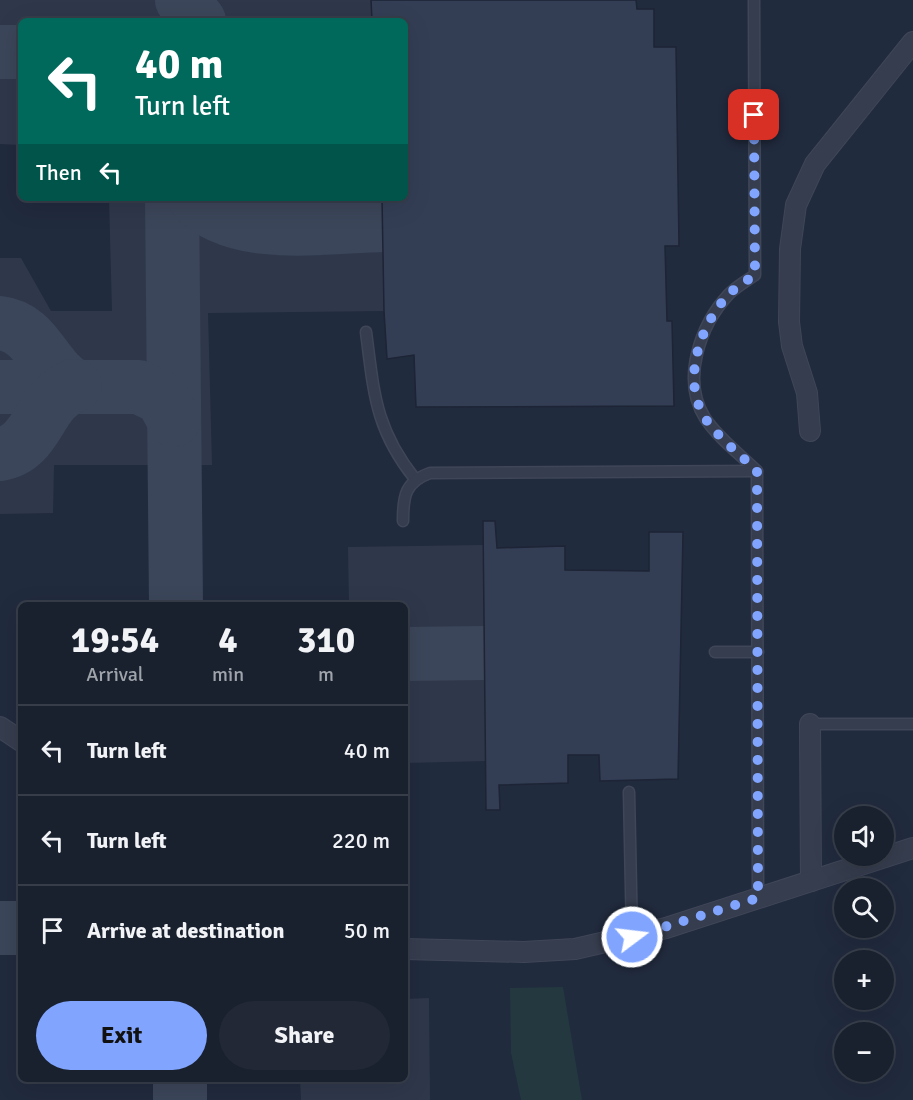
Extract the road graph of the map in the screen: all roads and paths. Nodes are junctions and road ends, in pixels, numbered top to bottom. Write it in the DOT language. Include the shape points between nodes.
graph roads {
  1 [pos="753,0"];
  2 [pos="913,42"];
  3 [pos="366,332"];
  4 [pos="810,431"];
  5 [pos="757,471"];
  6 [pos="415,478"];
  7 [pos="404,521"];
  8 [pos="715,652"];
  9 [pos="758,652"];
  10 [pos="810,724"];
  11 [pos="913,724"];
  12 [pos="0,727"];
  13 [pos="18,739"];
  14 [pos="629,792"];
  15 [pos="913,848"];
  16 [pos="811,881"];
  17 [pos="758,898"];
  18 [pos="632,937"];
  19 [pos="408,949"];
  1 -- 5 [label="lane" via="755,275 729,294 717,311 699,345 694,369 696,395 705,418"];
  2 -- 4 [label="street" via="815,165 796,205 790,249 789,322 807,393"];
  3 -- 6 [label="lane" via="383,430"];
  5 -- 6 [label="lane" via="430,473"];
  5 -- 9 [label="lane"];
  6 -- 7 [label="lane" via="403,498"];
  8 -- 9 [label="lane"];
  9 -- 17 [label="lane"];
  10 -- 11 [label="lane"];
  10 -- 16 [label="street"];
  12 -- 13 [label="street"];
  14 -- 18 [label="lane"];
  15 -- 16 [label="street"];
  16 -- 17 [label="street"];
  17 -- 18 [label="street"];
  18 -- 19 [label="street" via="574,949"];
}
